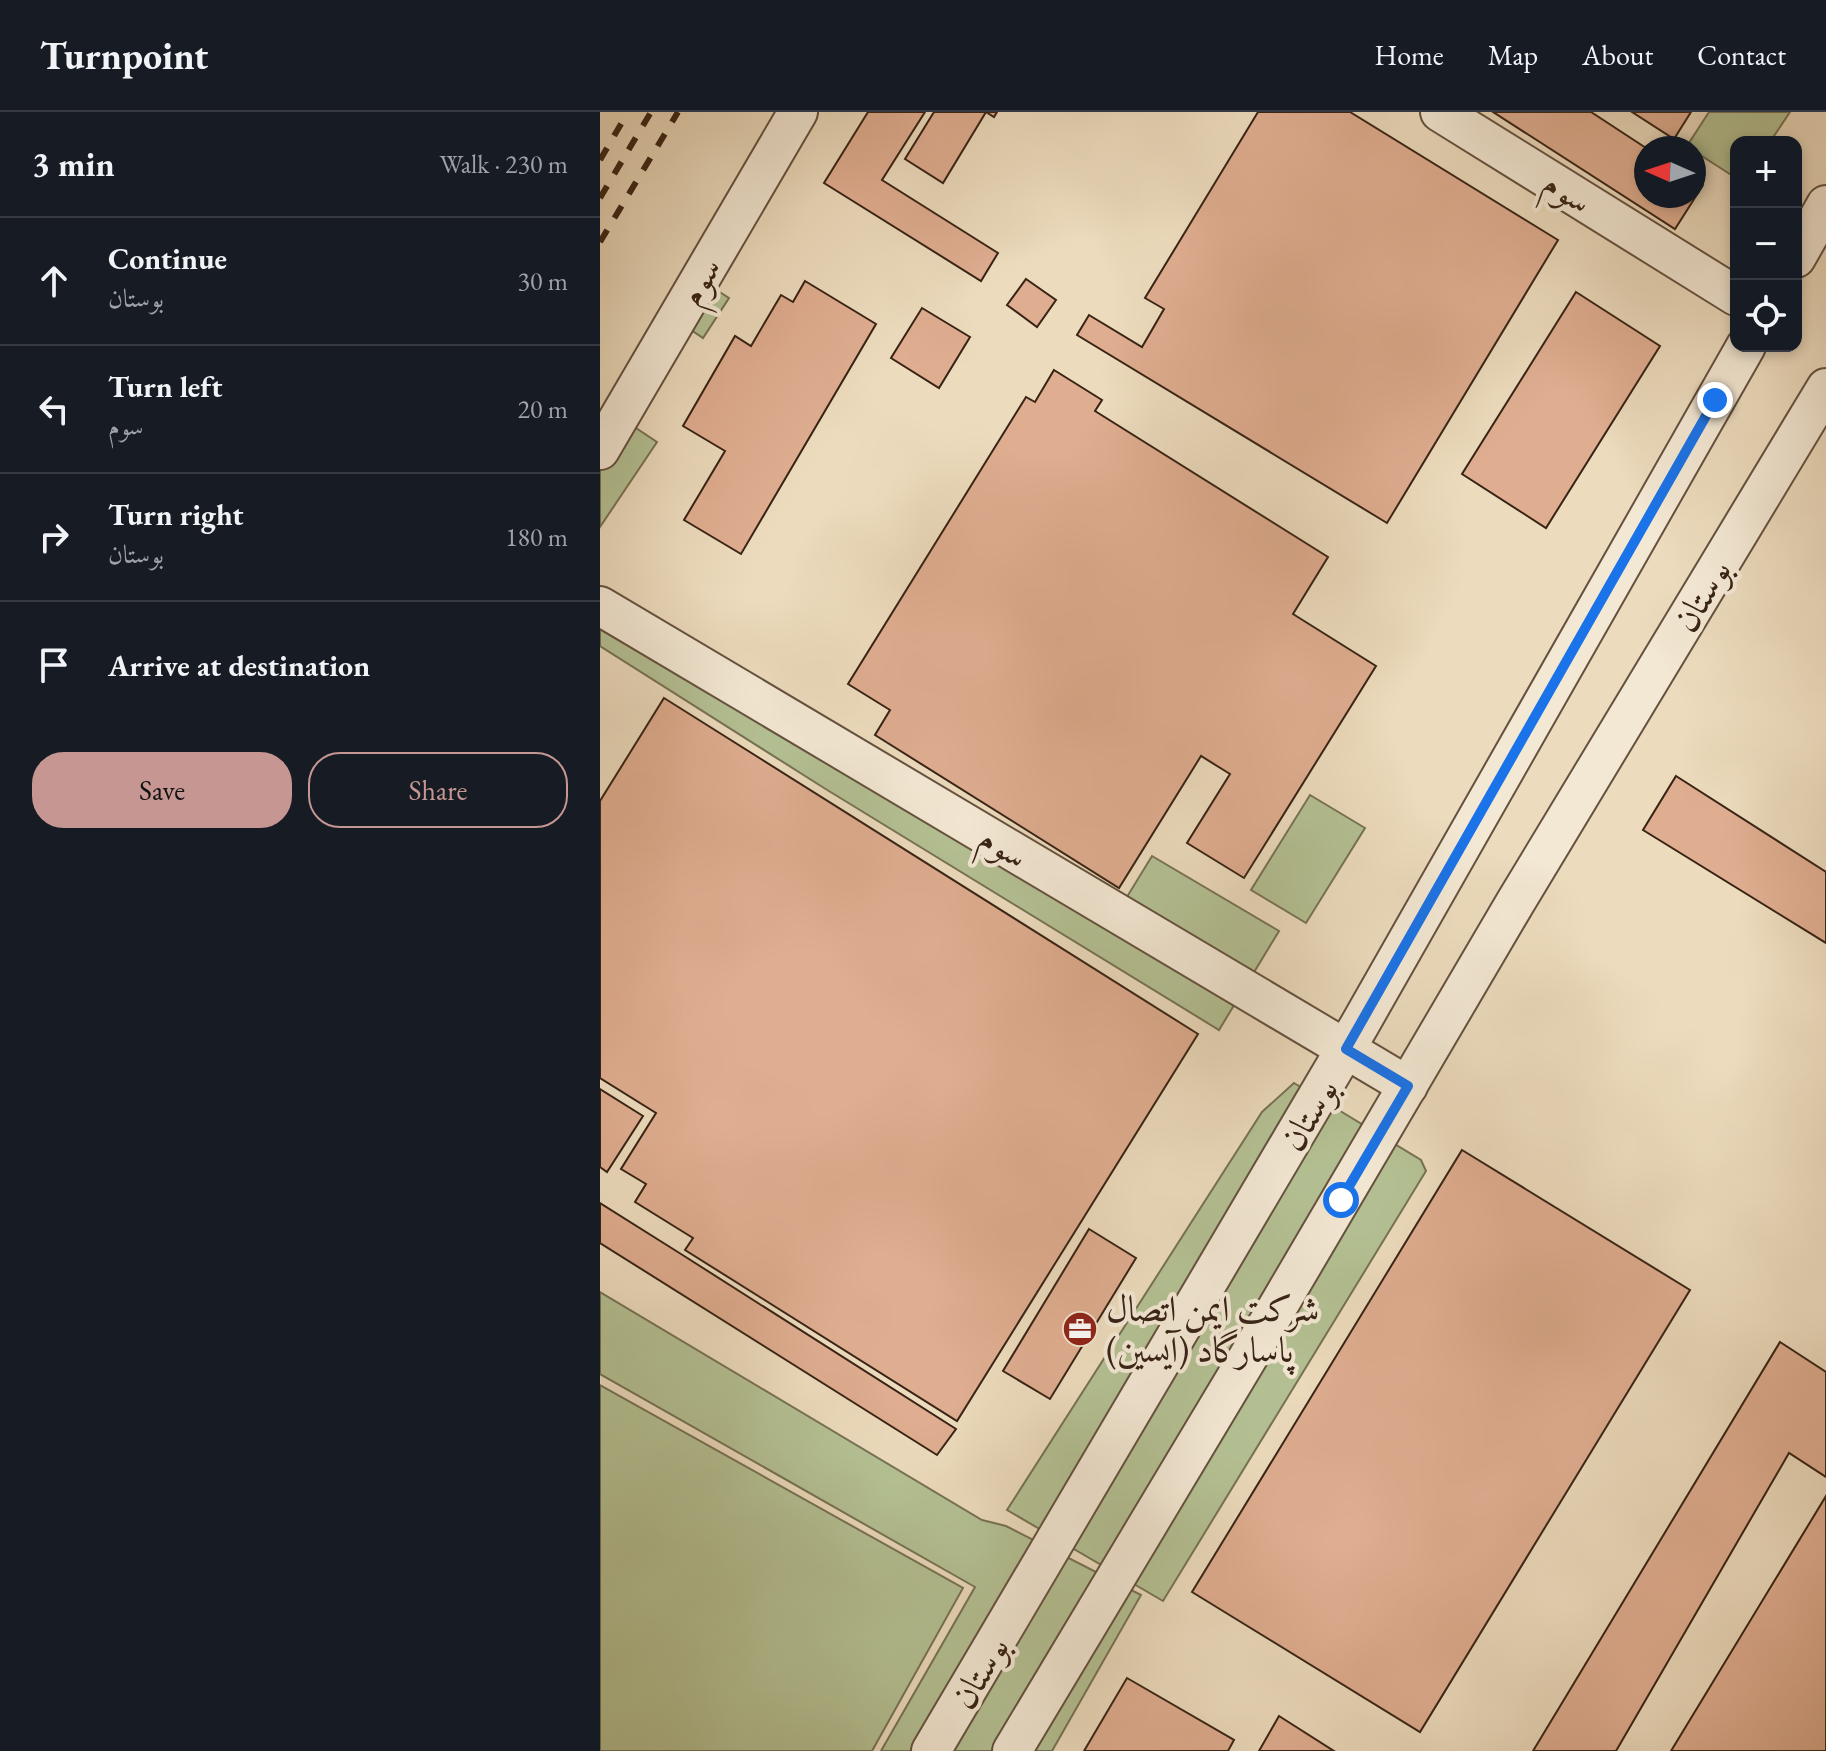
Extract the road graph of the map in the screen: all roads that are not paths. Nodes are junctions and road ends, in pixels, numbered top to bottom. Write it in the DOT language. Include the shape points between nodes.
graph roads {
  1 [pos="798,112"];
  2 [pos="1440,112"];
  3 [pos="1826,205"];
  4 [pos="1802,247"];
  5 [pos="1730,292"];
  6 [pos="1743,352"];
  7 [pos="1826,388"];
  8 [pos="600,450"];
  9 [pos="600,606"];
  10 [pos="1346,1049"];
  11 [pos="1408,1086"];
  12 [pos="931,1751"];
  13 [pos="1012,1751"];
  1 -- 8 [label="lane, سوم"];
  2 -- 5 [label="lane, سوم"];
  3 -- 4 [label="lane"];
  6 -- 10 [label="lane, بوستان"];
  7 -- 11 [label="lane, بوستان"];
  9 -- 10 [label="lane, سوم"];
  10 -- 11 [label="lane, سوم"];
  10 -- 12 [label="lane, بوستان"];
  11 -- 13 [label="lane, بوستان"];
}
